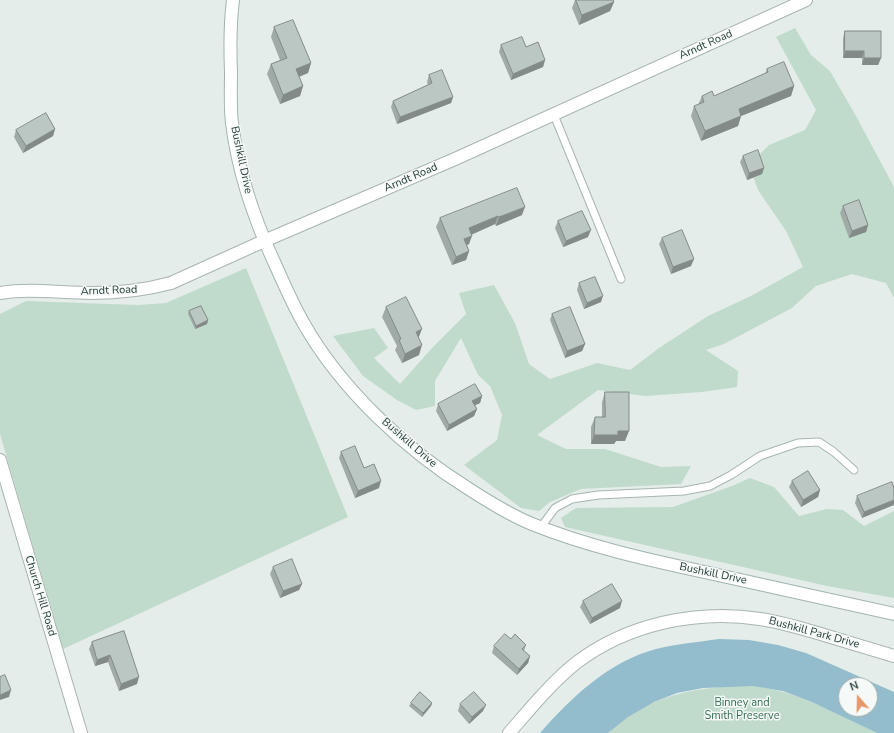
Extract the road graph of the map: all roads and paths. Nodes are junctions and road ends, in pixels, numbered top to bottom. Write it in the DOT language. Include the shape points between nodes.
graph roads {
  1 [pos="233,0"];
  2 [pos="806,0"];
  3 [pos="554,115"];
  4 [pos="264,241"];
  5 [pos="622,279"];
  6 [pos="0,293"];
  7 [pos="0,460"];
  8 [pos="854,470"];
  9 [pos="541,527"];
  10 [pos="894,614"];
  11 [pos="894,656"];
  12 [pos="82,733"];
  13 [pos="509,733"];
  1 -- 4 [label="street, Bushkill Drive" via="230,45 232,121 242,174"];
  2 -- 3 [label="street, Arndt Road"];
  3 -- 4 [label="street, Arndt Road"];
  3 -- 5 [label="lane"];
  4 -- 6 [label="street, Arndt Road" via="170,283 155,287 107,292 36,290"];
  4 -- 9 [label="street, Bushkill Drive" via="304,325 337,372 376,414 412,449 455,481 529,523"];
  7 -- 12 [label="street, Church Hill Road"];
  8 -- 9 [label="lane" via="819,442 798,443 760,456 710,486 684,491 598,495 572,499 555,508"];
  9 -- 10 [label="street, Bushkill Drive" via="620,553"];
  11 -- 13 [label="street, Bushkill Park Drive" via="774,621 740,616 687,618 635,631 594,652 563,675"];
}
